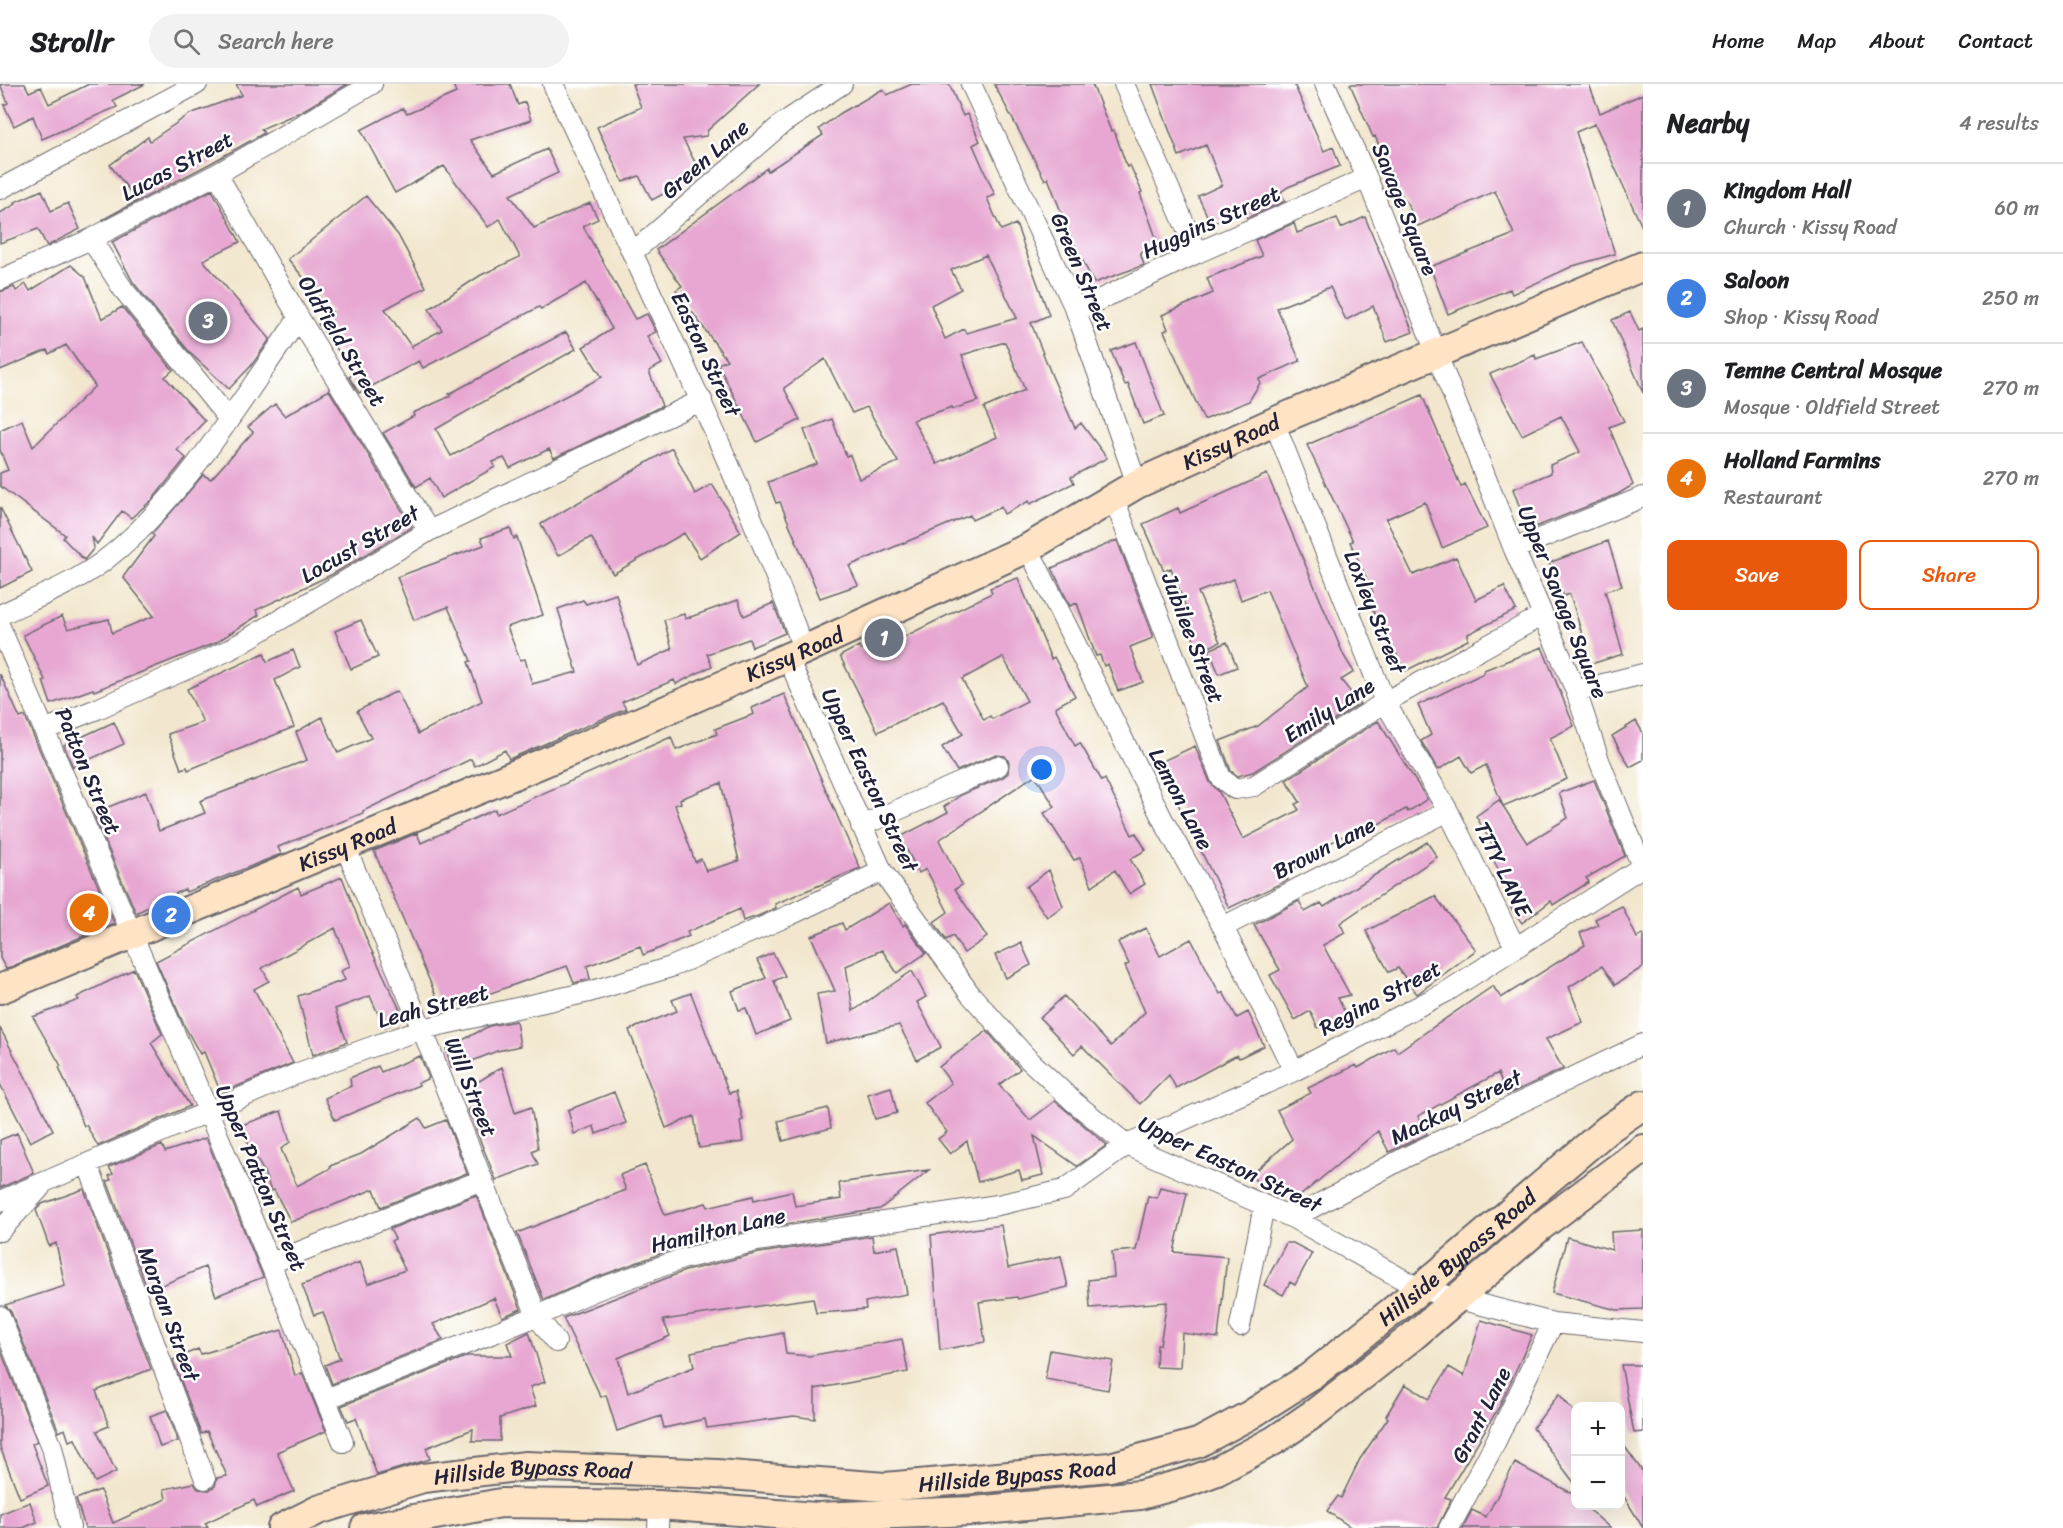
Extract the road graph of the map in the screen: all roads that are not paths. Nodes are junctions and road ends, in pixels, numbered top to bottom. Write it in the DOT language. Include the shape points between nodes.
graph roads {
  1 [pos="197,84"];
  2 [pos="372,84"];
  3 [pos="553,84"];
  4 [pos="842,84"];
  5 [pos="971,84"];
  6 [pos="1124,84"];
  7 [pos="1326,84"];
  8 [pos="174,90"];
  9 [pos="217,174"];
  10 [pos="1367,178"];
  11 [pos="2,183"];
  12 [pos="91,238"];
  13 [pos="632,253"];
  14 [pos="1197,253"];
  15 [pos="1643,266"];
  16 [pos="0,280"];
  17 [pos="1076,311"];
  18 [pos="299,318"];
  19 [pos="1438,354"];
  20 [pos="702,400"];
  21 [pos="228,418"];
  22 [pos="1274,422"];
  23 [pos="1126,491"];
  24 [pos="1643,497"];
  25 [pos="429,531"];
  26 [pos="1028,548"];
  27 [pos="1514,549"];
  28 [pos="0,615"];
  29 [pos="1543,615"];
  30 [pos="0,627"];
  31 [pos="795,653"];
  32 [pos="8,665"];
  33 [pos="1643,674"];
  34 [pos="1576,692"];
  35 [pos="1385,702"];
  36 [pos="44,730"];
  37 [pos="998,766"];
  38 [pos="1235,789"];
  39 [pos="1448,811"];
  40 [pos="861,826"];
  41 [pos="345,846"];
  42 [pos="1642,868"];
  43 [pos="882,871"];
  44 [pos="1222,927"];
  45 [pos="130,934"];
  46 [pos="1515,947"];
  47 [pos="0,989"];
  48 [pos="422,1029"];
  49 [pos="1643,1044"];
  50 [pos="1294,1071"];
  51 [pos="1643,1105"];
  52 [pos="208,1111"];
  53 [pos="1127,1145"];
  54 [pos="1643,1149"];
  55 [pos="88,1165"];
  56 [pos="482,1180"];
  57 [pos="44,1184"];
  58 [pos="0,1201"];
  59 [pos="1264,1206"];
  60 [pos="1293,1218"];
  61 [pos="0,1231"];
  62 [pos="271,1263"];
  63 [pos="1420,1289"];
  64 [pos="1458,1298"];
  65 [pos="0,1316"];
  66 [pos="537,1316"];
  67 [pos="1553,1323"];
  68 [pos="1240,1326"];
  69 [pos="1643,1332"];
  70 [pos="556,1342"];
  71 [pos="326,1399"];
  72 [pos="343,1442"];
  73 [pos="205,1479"];
  74 [pos="658,1517"];
  75 [pos="70,1528"];
  76 [pos="282,1528"];
  77 [pos="365,1528"];
  78 [pos="1449,1528"];
  1 -- 8 [label="street"];
  2 -- 9 [label="street, Lucas Street"];
  3 -- 13 [label="street, Easton Street"];
  4 -- 13 [label="street, Green Lane" via="783,123"];
  5 -- 17 [label="street, Green Street"];
  6 -- 14 [label="street"];
  7 -- 10 [label="street, Savage Square"];
  8 -- 11 [label="street"];
  9 -- 12 [label="street, Lucas Street"];
  9 -- 18 [label="street, Oldfield Street"];
  10 -- 14 [label="street, Huggins Street"];
  10 -- 19 [label="street, Savage Square"];
  12 -- 16 [label="street, Lucas Street"];
  12 -- 21 [label="street" via="123,289"];
  13 -- 20 [label="street, Easton Street"];
  14 -- 17 [label="street, Huggins Street"];
  15 -- 19 [label="street, Kissy Road"];
  17 -- 23 [label="street, Green Street"];
  18 -- 21 [label="street"];
  18 -- 25 [label="street, Oldfield Street"];
  19 -- 22 [label="street, Kissy Road"];
  19 -- 27 [label="street, Upper Savage Square"];
  20 -- 25 [label="street, Locust Street"];
  20 -- 31 [label="street, Easton Street" via="775,573"];
  21 -- 28 [label="street" via="177,490 104,560 72,581"];
  22 -- 23 [label="street, Kissy Road"];
  22 -- 35 [label="street, Loxley Street"];
  23 -- 26 [label="street, Kissy Road"];
  23 -- 38 [label="street, Jubilee Street" via="1221,778"];
  24 -- 27 [label="street"];
  25 -- 36 [label="street, Locust Street" via="229,650"];
  26 -- 31 [label="street, Kissy Road"];
  26 -- 44 [label="street, Lemon Lane" via="1163,820"];
  27 -- 29 [label="street, Upper Savage Square"];
  29 -- 34 [label="street, Upper Savage Square"];
  29 -- 35 [label="street, Emily Lane"];
  30 -- 32 [label="street, Patton Street"];
  31 -- 40 [label="street, Upper Easton Street"];
  31 -- 41 [label="street, Kissy Road"];
  32 -- 36 [label="street, Patton Street"];
  33 -- 34 [label="street"];
  34 -- 42 [label="street, Upper Savage Square"];
  35 -- 38 [label="street, Emily Lane" via="1254,786"];
  35 -- 39 [label="street, Loxley Street"];
  36 -- 45 [label="street, Patton Street"];
  37 -- 40 [label="street"];
  39 -- 44 [label="street, Brown Lane"];
  39 -- 46 [label="street, TITY LANE"];
  40 -- 43 [label="street, Upper Easton Street"];
  41 -- 45 [label="street, Kissy Road"];
  41 -- 48 [label="street, Will Street"];
  42 -- 46 [label="street, Regina Street"];
  43 -- 48 [label="street, Leah Street" via="671,967 588,992"];
  43 -- 53 [label="street, Upper Easton Street" via="970,994 1020,1050 1074,1102"];
  44 -- 50 [label="street, Lemon Lane"];
  45 -- 47 [label="street, Kissy Road"];
  45 -- 52 [label="street, Upper Patton Street"];
  46 -- 50 [label="street, Regina Street" via="1446,992"];
  48 -- 52 [label="street, Leah Street" via="301,1072"];
  48 -- 56 [label="street, Will Street"];
  49 -- 60 [label="street, Mackay Street" via="1406,1157"];
  50 -- 53 [label="street, Regina Street"];
  51 -- 63 [label="street, Hillside Bypass Road" via="1608,1129"];
  52 -- 55 [label="street, Leah Street"];
  52 -- 62 [label="street, Upper Patton Street"];
  53 -- 59 [label="street, Upper Easton Street"];
  53 -- 66 [label="street, Hamilton Lane" via="1064,1190 998,1205 757,1241 682,1259"];
  54 -- 64 [label="street, Hillside Bypass Road" via="1541,1226"];
  55 -- 57 [label="street, Leah Street"];
  55 -- 73 [label="street, Morgan Street"];
  56 -- 62 [label="street"];
  56 -- 66 [label="street, Will Street"];
  57 -- 58 [label="street, Leah Street"];
  57 -- 61 [label="street"];
  59 -- 60 [label="street, Upper Easton Street"];
  59 -- 68 [label="street"];
  60 -- 63 [label="street, Upper Easton Street"];
  62 -- 71 [label="street, Upper Patton Street"];
  63 -- 64 [label="street, Upper Easton Street"];
  63 -- 76 [label="street, Hillside Bypass Road" via="1310,1377 1250,1415 1198,1443 1110,1467 885,1486 526,1466 423,1478 328,1506"];
  64 -- 67 [label="street, Upper Easton Street"];
  64 -- 74 [label="street, Hillside Bypass Road" via="1356,1381 1275,1440 1217,1471 1140,1495 974,1511"];
  65 -- 75 [label="street" via="52,1447"];
  66 -- 70 [label="street, Will Street"];
  66 -- 71 [label="street, Hamilton Lane"];
  67 -- 69 [label="street, Upper Easton Street"];
  67 -- 78 [label="street, Grant Lane"];
  71 -- 72 [label="street, Upper Patton Street"];
  74 -- 77 [label="street, Hillside Bypass Road" via="501,1503"];
}
